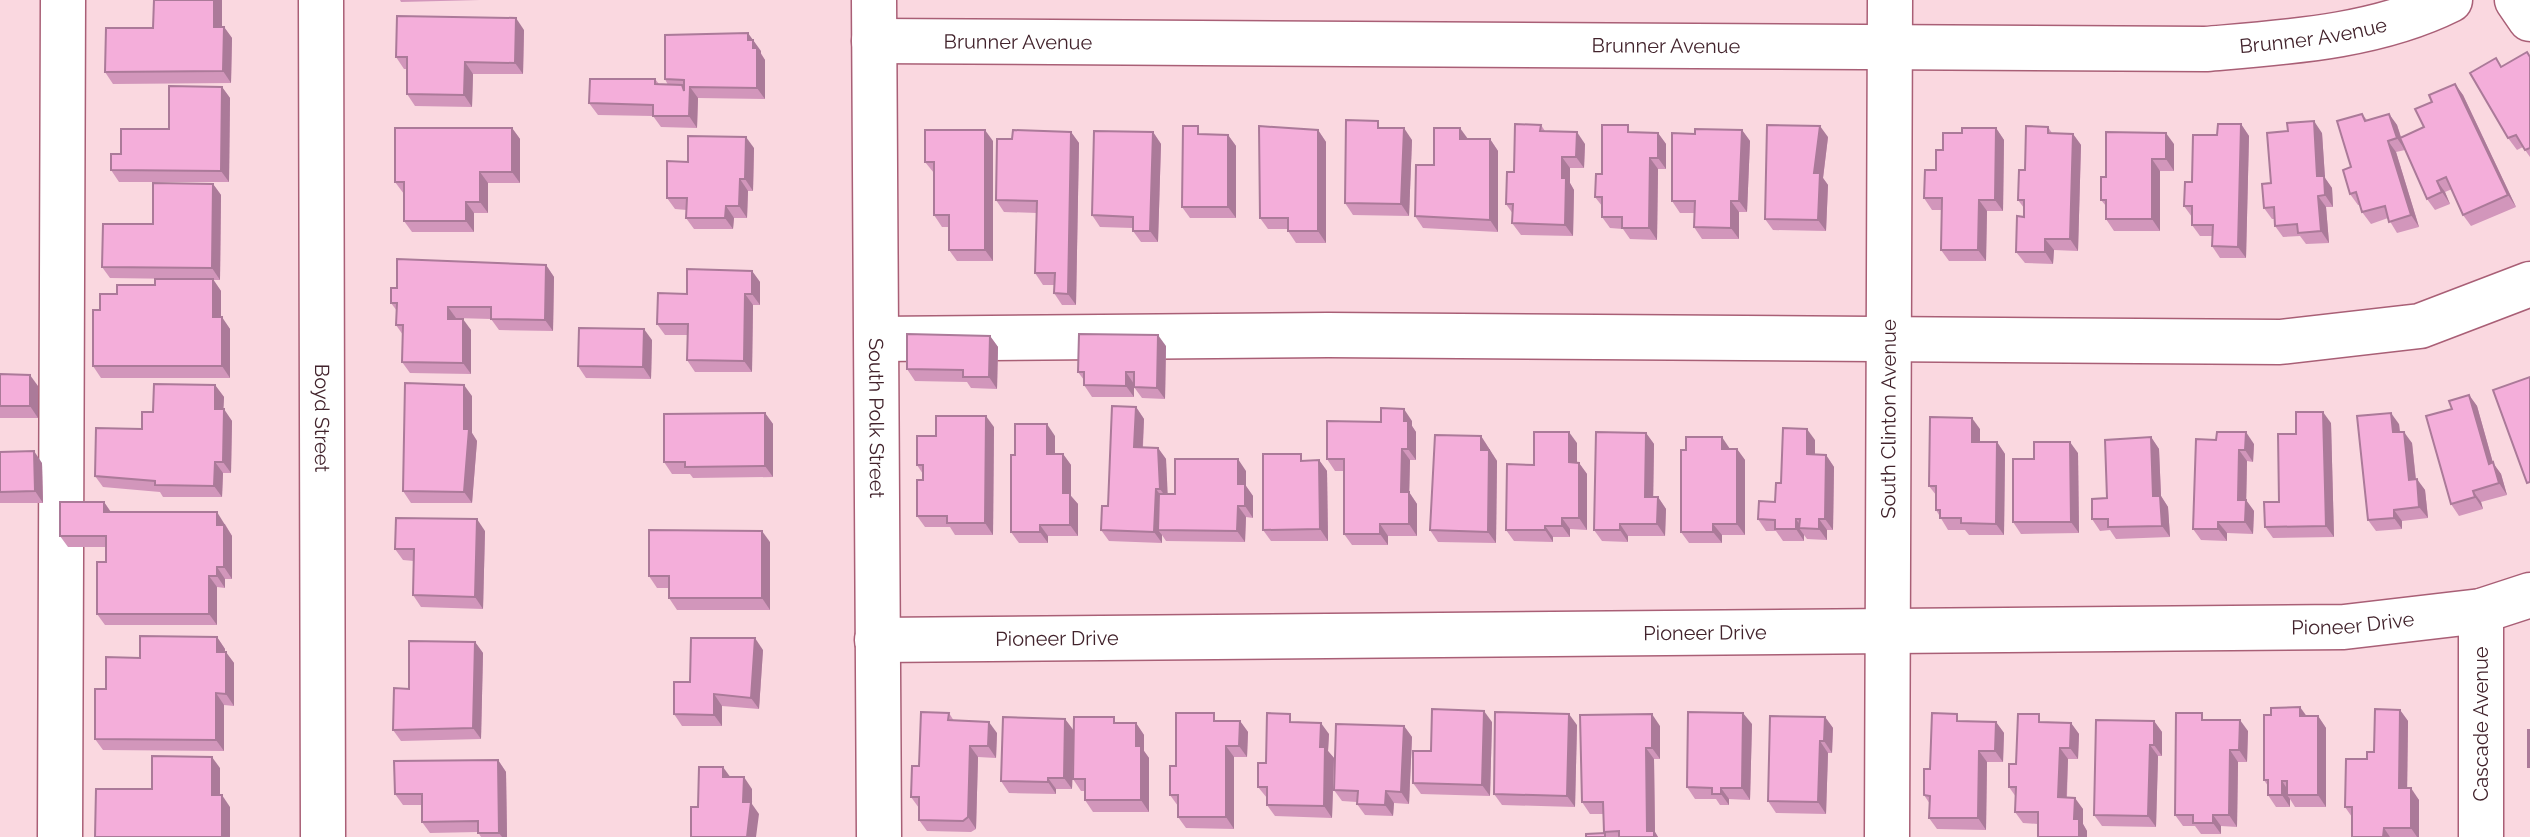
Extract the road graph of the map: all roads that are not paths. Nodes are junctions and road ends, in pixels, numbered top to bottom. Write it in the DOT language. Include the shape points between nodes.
graph roads {
  1 [pos="63,0"];
  2 [pos="321,0"];
  3 [pos="1890,0"];
  4 [pos="2450,0"];
  5 [pos="2517,0"];
  6 [pos="2530,19"];
  7 [pos="874,21"];
  8 [pos="1890,47"];
  9 [pos="2530,284"];
  10 [pos="878,339"];
  11 [pos="1886,340"];
  12 [pos="2530,595"];
  13 [pos="2481,611"];
  14 [pos="1889,633"];
  15 [pos="877,640"];
  16 [pos="60,837"];
  17 [pos="323,837"];
  18 [pos="879,837"];
  19 [pos="1887,837"];
  20 [pos="2481,837"];
  1 -- 16 [label="street"];
  2 -- 17 [label="street, Boyd Street"];
  3 -- 8 [label="street, South Clinton Avenue"];
  4 -- 8 [label="street, Brunner Avenue" via="2427,11 2311,41 2206,49"];
  5 -- 6 [label="street"];
  7 -- 8 [label="street, Brunner Avenue"];
  7 -- 10 [label="street, South Polk Street"];
  8 -- 11 [label="street, South Clinton Avenue"];
  9 -- 11 [label="street" via="2420,326 2280,342"];
  10 -- 11 [label="street" via="1328,335"];
  10 -- 15 [label="street, South Polk Street"];
  11 -- 14 [label="street, South Clinton Avenue"];
  12 -- 13 [label="street, Pioneer Drive"];
  13 -- 14 [label="street, Pioneer Drive" via="2344,627"];
  13 -- 20 [label="street, Cascade Avenue"];
  14 -- 15 [label="street, Pioneer Drive"];
  14 -- 19 [label="street, South Clinton Avenue"];
  15 -- 18 [label="street, South Polk Street"];
}
